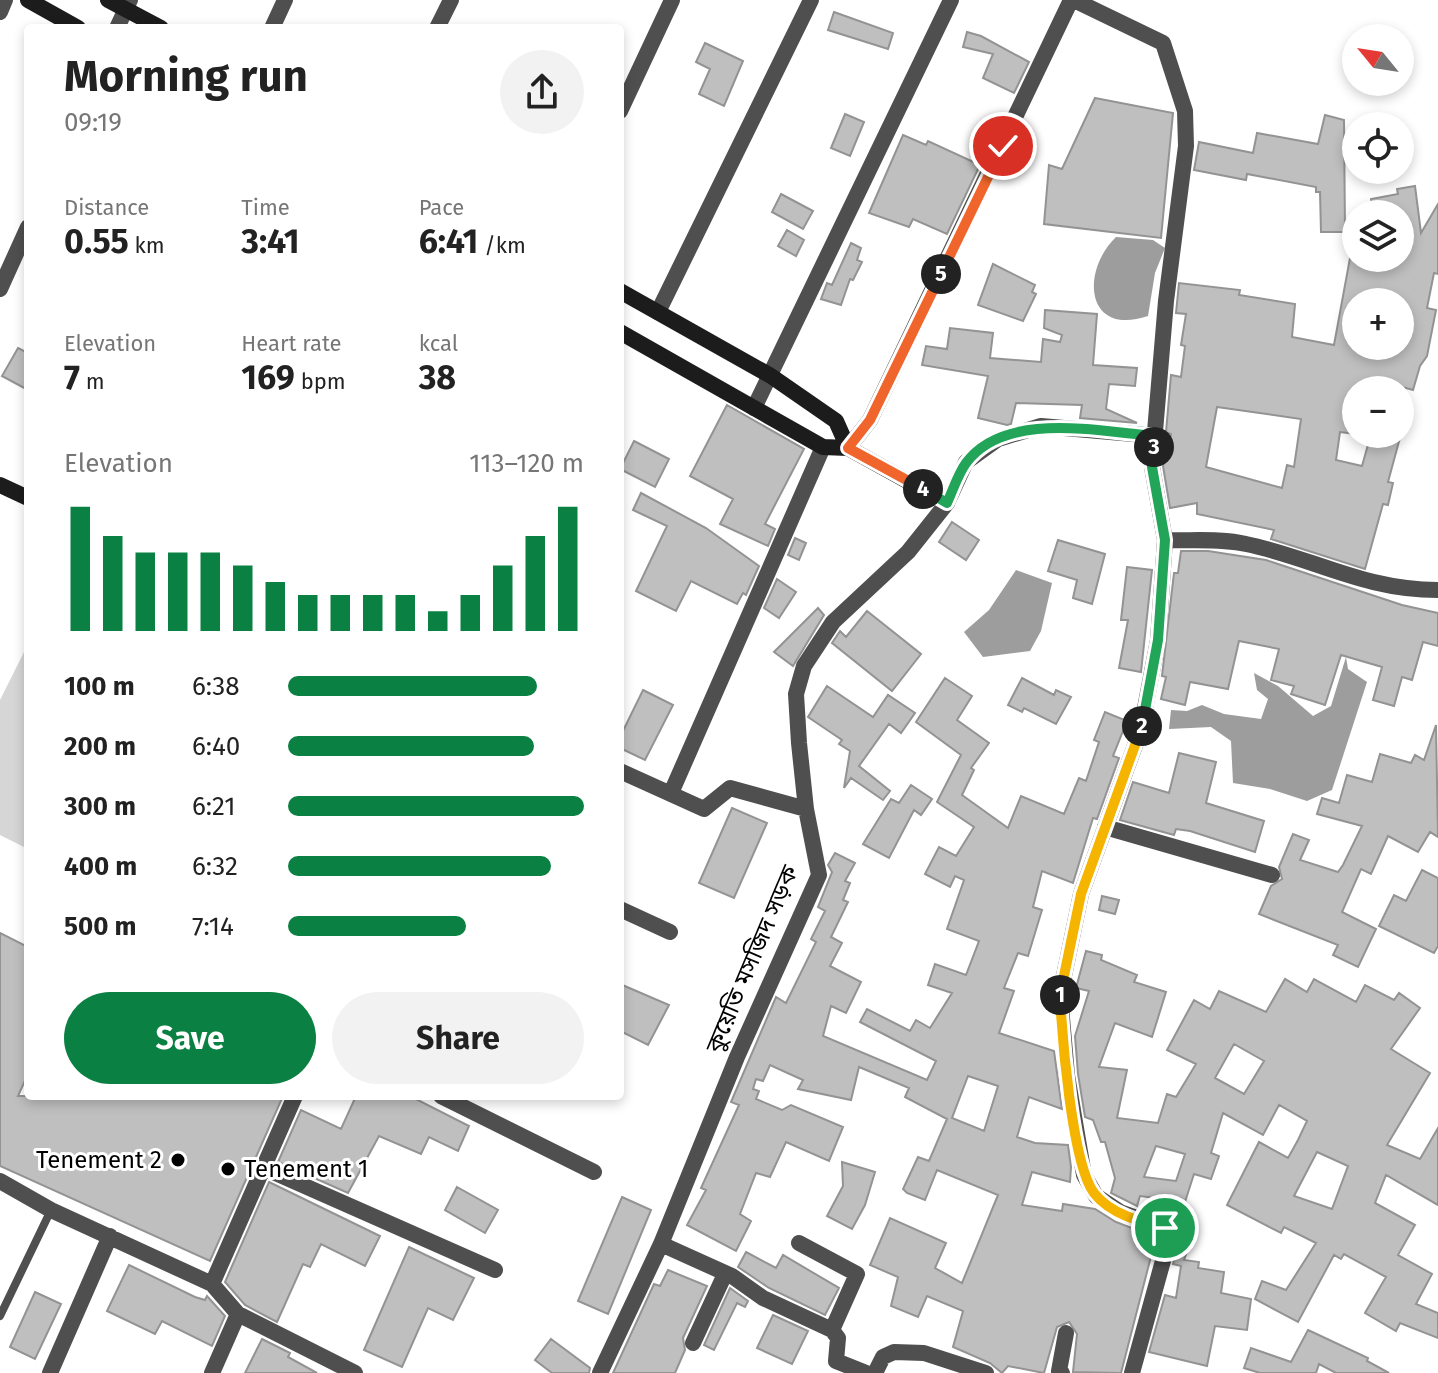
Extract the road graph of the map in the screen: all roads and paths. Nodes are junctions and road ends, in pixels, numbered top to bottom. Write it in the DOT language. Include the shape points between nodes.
graph roads {
  1 [pos="5,0"];
  2 [pos="28,0"];
  3 [pos="108,0"];
  4 [pos="285,0"];
  5 [pos="451,0"];
  6 [pos="672,0"];
  7 [pos="811,0"];
  8 [pos="951,0"];
  9 [pos="1072,0"];
  10 [pos="128,5"];
  11 [pos="0,12"];
  12 [pos="71,24"];
  13 [pos="119,24"];
  14 [pos="155,24"];
  15 [pos="274,24"];
  16 [pos="439,24"];
  17 [pos="624,102"];
  18 [pos="24,236"];
  19 [pos="0,289"];
  20 [pos="624,293"];
  21 [pos="658,312"];
  22 [pos="624,334"];
  23 [pos="771,376"];
  24 [pos="754,408"];
  25 [pos="1156,436"];
  26 [pos="823,447"];
  27 [pos="848,448"];
  28 [pos="0,485"];
  29 [pos="24,496"];
  30 [pos="947,503"];
  31 [pos="1165,540"];
  32 [pos="1438,590"];
  33 [pos="624,773"];
  34 [pos="671,793"];
  35 [pos="806,809"];
  36 [pos="1105,827"];
  37 [pos="1272,875"];
  38 [pos="624,911"];
  39 [pos="670,932"];
  40 [pos="293,1100"];
  41 [pos="449,1100"];
  42 [pos="264,1168"];
  43 [pos="594,1172"];
  44 [pos="0,1181"];
  45 [pos="51,1210"];
  46 [pos="110,1236"];
  47 [pos="799,1243"];
  48 [pos="661,1244"];
  49 [pos="495,1270"];
  50 [pos="725,1274"];
  51 [pos="212,1284"];
  52 [pos="238,1314"];
  53 [pos="0,1316"];
  54 [pos="832,1330"];
  55 [pos="1066,1333"];
  56 [pos="693,1343"];
  57 [pos="1060,1372"];
  58 [pos="50,1373"];
  59 [pos="212,1373"];
  60 [pos="355,1373"];
  61 [pos="600,1373"];
  62 [pos="866,1373"];
  63 [pos="875,1373"];
  64 [pos="986,1373"];
  65 [pos="1132,1373"];
  1 -- 11 [label="street"];
  2 -- 12 [label="street"];
  3 -- 10 [label="street"];
  4 -- 15 [label="street"];
  5 -- 16 [label="street"];
  6 -- 17 [label="street"];
  7 -- 21 [label="street"];
  8 -- 23 [label="street"];
  9 -- 25 [label="street" via="1163,43 1185,111 1186,146"];
  9 -- 27 [label="street" via="870,420"];
  10 -- 13 [label="street"];
  10 -- 14 [label="street"];
  18 -- 19 [label="street"];
  20 -- 21 [label="street"];
  21 -- 23 [label="street"];
  22 -- 24 [label="street"];
  23 -- 24 [label="street"];
  23 -- 27 [label="street" via="836,421"];
  24 -- 26 [label="street"];
  25 -- 30 [label="street, কুয়েতি মসজিদ সড়ক" via="1041,426 998,439 966,462"];
  25 -- 31 [label="street" via="1152,467"];
  26 -- 27 [label="street"];
  26 -- 34 [label="street"];
  27 -- 30 [label="street"];
  28 -- 29 [label="street"];
  30 -- 35 [label="street, কুয়েতি মসজিদ সড়ক" via="908,552 833,622 804,666 796,694"];
  31 -- 32 [label="street" via="1245,543 1354,579"];
  31 -- 36 [label="street" via="1148,704"];
  33 -- 34 [label="street"];
  34 -- 35 [label="street" via="704,809 730,788"];
  35 -- 48 [label="street, কুয়েতি মসজিদ সড়ক" via="819,875"];
  36 -- 37 [label="street"];
  36 -- 65 [label="street" via="1075,917 1060,1008 1084,1175 1096,1196 1134,1220 1165,1228 1169,1239"];
  38 -- 39 [label="street"];
  40 -- 42 [label="street"];
  41 -- 43 [label="street"];
  42 -- 49 [label="street"];
  42 -- 51 [label="street"];
  44 -- 45 [label="street"];
  45 -- 46 [label="street"];
  45 -- 53 [label="lane"];
  46 -- 51 [label="street"];
  46 -- 58 [label="street"];
  47 -- 54 [label="street" via="857,1274"];
  48 -- 50 [label="street"];
  48 -- 61 [label="street, কুয়েতি মসজিদ সড়ক"];
  50 -- 54 [label="street"];
  50 -- 56 [label="street"];
  51 -- 52 [label="street"];
  52 -- 59 [label="street"];
  52 -- 60 [label="street"];
  54 -- 62 [label="street" via="838,1338 836,1361"];
  55 -- 57 [label="street"];
  63 -- 64 [label="street" via="883,1357 908,1351"];
}
